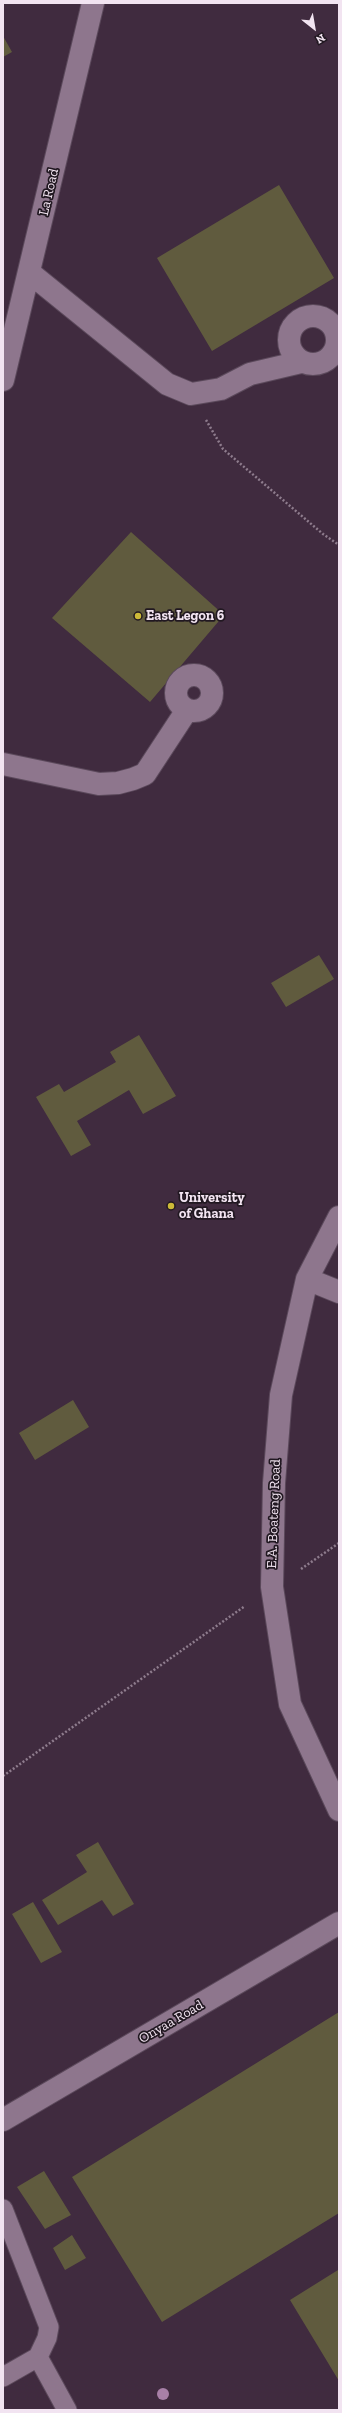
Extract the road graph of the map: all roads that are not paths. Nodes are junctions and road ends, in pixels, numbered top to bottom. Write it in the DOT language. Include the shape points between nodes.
graph roads {
  1 [pos="93,3"];
  2 [pos="30,273"];
  3 [pos="301,362"];
  4 [pos="3,380"];
  5 [pos="187,710"];
  6 [pos="3,764"];
  7 [pos="339,1217"];
  8 [pos="307,1279"];
  9 [pos="339,1292"];
  10 [pos="339,1810"];
  11 [pos="339,1923"];
  12 [pos="3,2120"];
  13 [pos="3,2209"];
  14 [pos="38,2357"];
  15 [pos="3,2377"];
  16 [pos="67,2410"];
  1 -- 2 [label="street, La Road"];
  2 -- 3 [label="street" via="167,384 191,394 221,389 250,374"];
  2 -- 4 [label="street, La Road"];
  5 -- 6 [label="street" via="145,774 133,779 99,784"];
  7 -- 8 [label="street, E.A. Boateng Road"];
  8 -- 9 [label="street"];
  8 -- 10 [label="street, E.A. Boateng Road" via="281,1395 274,1483 272,1587 290,1704"];
  11 -- 12 [label="street, Onyaa Road"];
  13 -- 14 [label="lane" via="49,2326 47,2338"];
  14 -- 15 [label="lane"];
  14 -- 16 [label="lane"];
}
